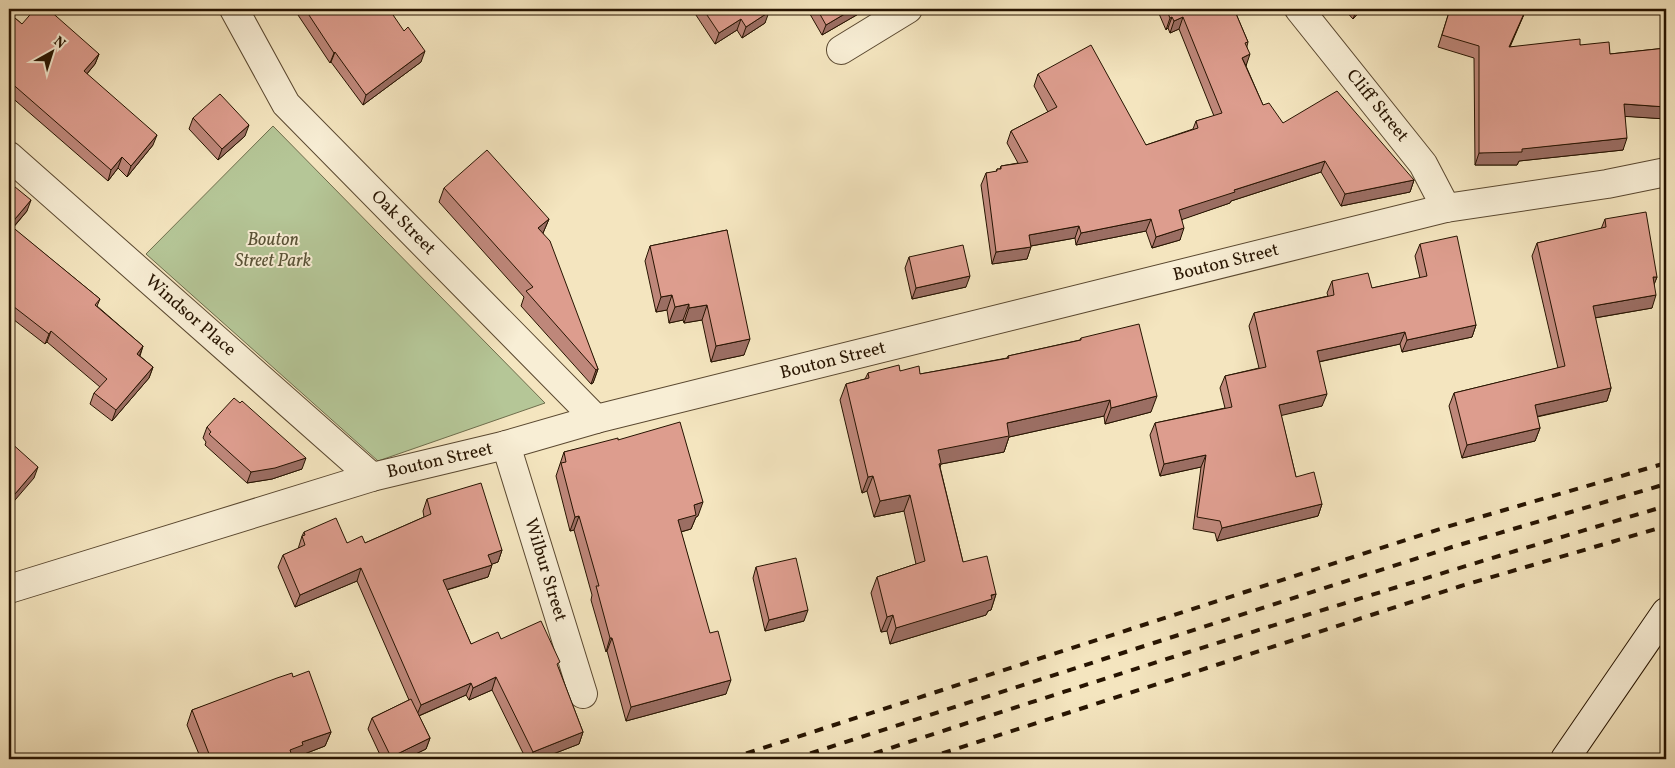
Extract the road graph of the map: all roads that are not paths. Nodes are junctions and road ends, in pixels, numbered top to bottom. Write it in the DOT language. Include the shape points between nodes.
graph roads {
  1 [pos="234,9"];
  2 [pos="908,9"];
  3 [pos="1299,9"];
  4 [pos="842,50"];
  5 [pos="9,156"];
  6 [pos="1666,172"];
  7 [pos="1446,208"];
  8 [pos="596,419"];
  9 [pos="506,445"];
  10 [pos="372,477"];
  11 [pos="9,589"];
  12 [pos="1666,612"];
  13 [pos="583,694"];
  14 [pos="1564,759"];
  1 -- 8 [label="street, Oak Street" via="286,104"];
  2 -- 4 [label="street"];
  3 -- 7 [label="street, Cliff Street" via="1423,164"];
  5 -- 10 [label="street, Windsor Place"];
  6 -- 7 [label="street, Bouton Street"];
  7 -- 8 [label="street, Bouton Street"];
  8 -- 9 [label="street, Bouton Street"];
  9 -- 10 [label="street, Bouton Street"];
  9 -- 13 [label="street, Wilbur Street"];
  10 -- 11 [label="street, Bouton Street"];
  12 -- 14 [label="street"];
}
